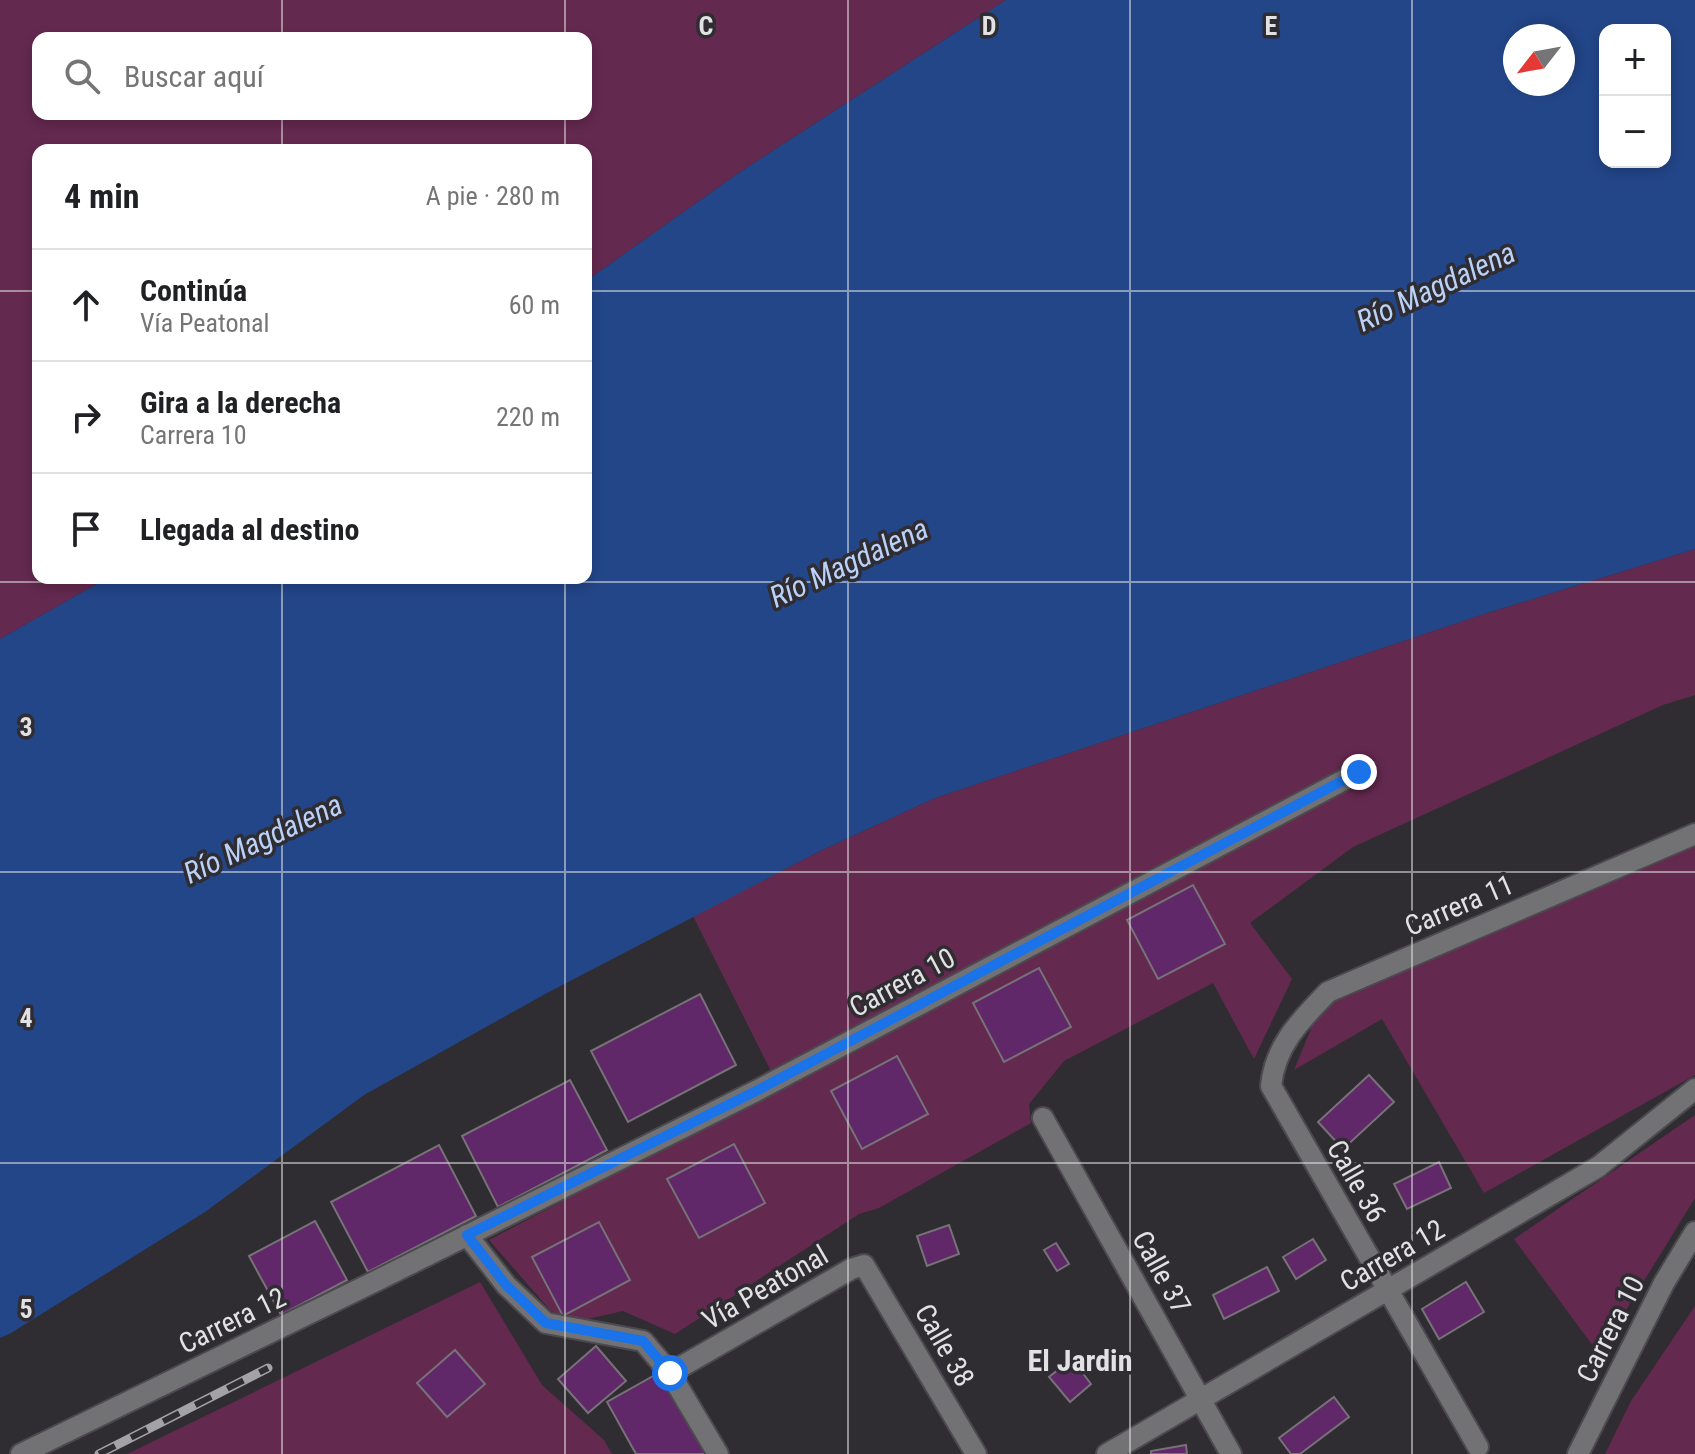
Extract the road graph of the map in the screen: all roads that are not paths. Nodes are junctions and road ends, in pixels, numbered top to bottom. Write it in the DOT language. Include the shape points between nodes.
graph roads {
  1 [pos="1359,772"];
  2 [pos="1695,834"];
  3 [pos="1273,1063"];
  4 [pos="1695,1089"];
  5 [pos="1043,1118"];
  6 [pos="1695,1232"];
  7 [pos="467,1235"];
  8 [pos="864,1265"];
  9 [pos="1387,1290"];
  10 [pos="670,1373"];
  11 [pos="1200,1399"];
  12 [pos="1478,1447"];
  13 [pos="21,1454"];
  14 [pos="718,1454"];
  15 [pos="976,1454"];
  16 [pos="1107,1454"];
  17 [pos="1231,1454"];
  18 [pos="1578,1454"];
  1 -- 7 [label="street, Carrera 10" via="758,1090"];
  2 -- 3 [label="street, Carrera 11" via="1328,992 1301,1020"];
  3 -- 9 [label="street, Calle 36" via="1271,1086"];
  4 -- 9 [label="street, Carrera 12" via="1598,1167"];
  5 -- 11 [label="street, Calle 37"];
  6 -- 18 [label="street, Carrera 10"];
  7 -- 10 [label="street" via="506,1285 546,1323 643,1341"];
  7 -- 13 [label="street, Carrera 12"];
  8 -- 10 [label="street, Vía Peatonal"];
  8 -- 15 [label="street, Calle 38"];
  9 -- 11 [label="street, Carrera 12"];
  9 -- 12 [label="street, Calle 36"];
  10 -- 14 [label="street"];
  11 -- 16 [label="street, Carrera 12"];
  11 -- 17 [label="street, Calle 37"];
}
